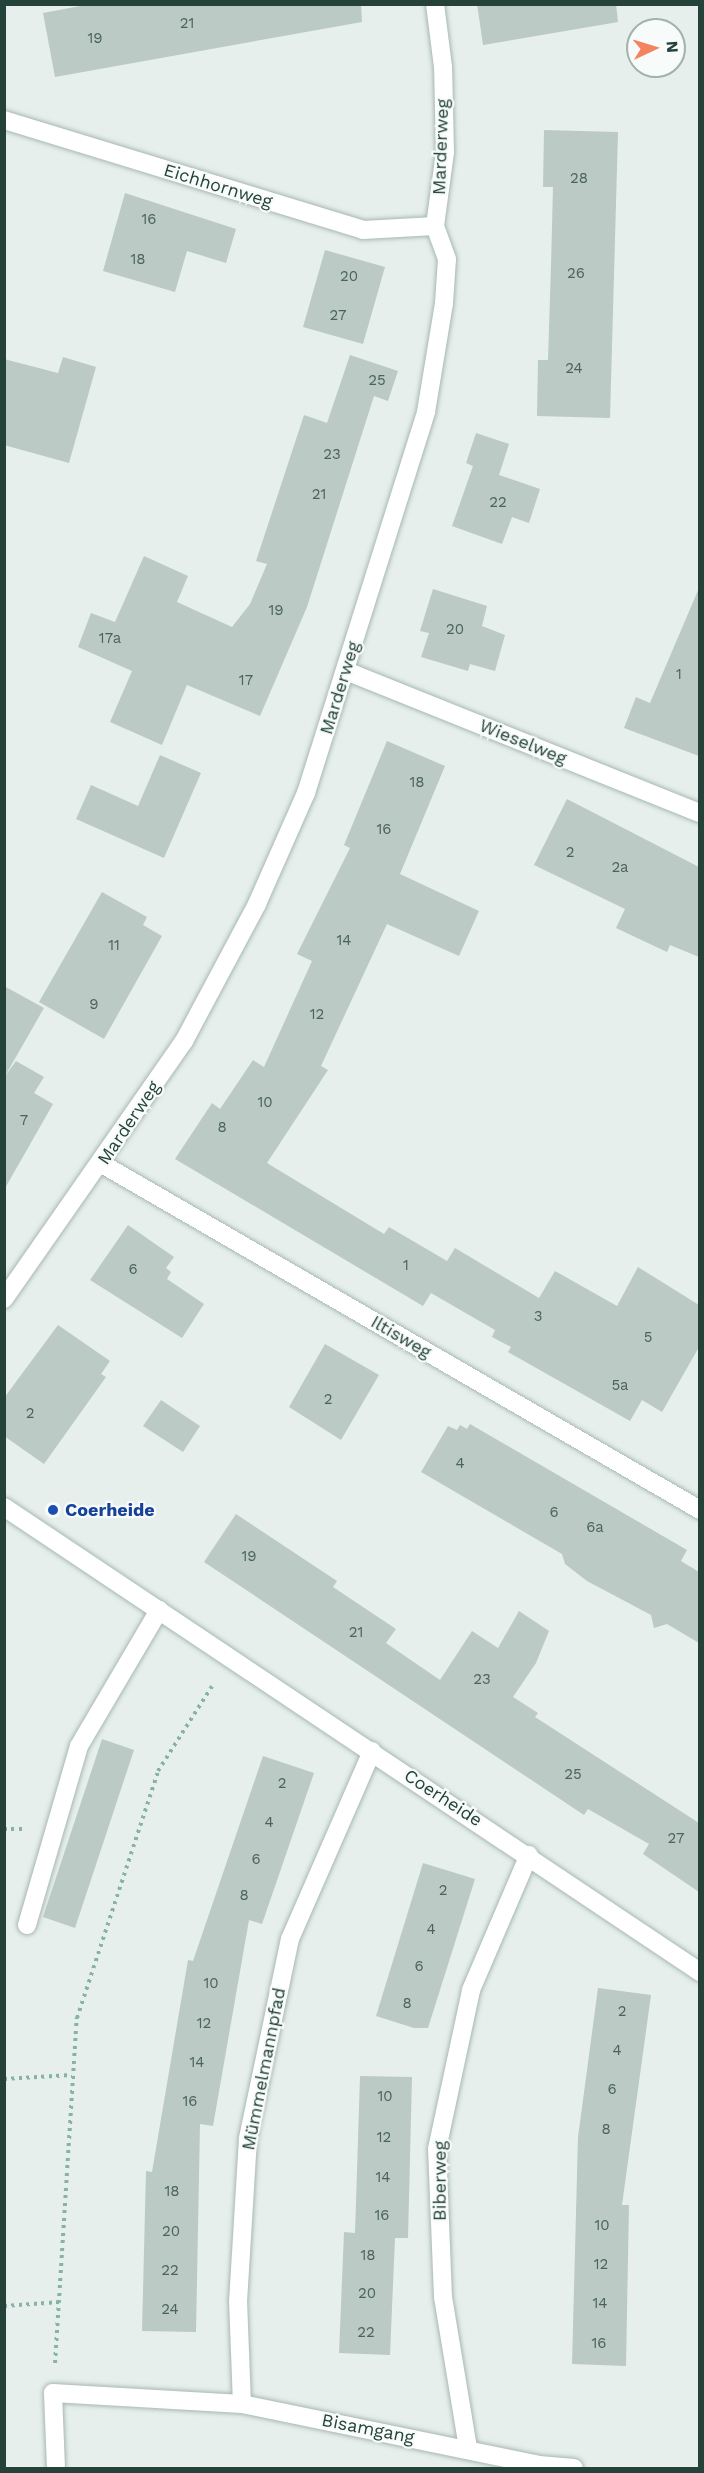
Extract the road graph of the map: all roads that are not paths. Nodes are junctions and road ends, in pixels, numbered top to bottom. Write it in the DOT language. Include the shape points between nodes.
graph roads {
  1 [pos="435,4"];
  2 [pos="4,120"];
  3 [pos="435,226"];
  4 [pos="346,671"];
  5 [pos="699,813"];
  6 [pos="102,1164"];
  7 [pos="4,1299"];
  8 [pos="4,1507"];
  9 [pos="699,1510"];
  10 [pos="159,1610"];
  11 [pos="372,1751"];
  12 [pos="529,1855"];
  13 [pos="27,1925"];
  14 [pos="699,1972"];
  15 [pos="242,2404"];
  16 [pos="468,2448"];
  17 [pos="56,2469"];
  18 [pos="573,2469"];
  1 -- 3 [label="street, Marderweg" via="443,67 445,152"];
  2 -- 3 [label="street, Eichhornweg" via="363,230 400,231"];
  3 -- 4 [label="street, Marderweg" via="447,259 426,412"];
  4 -- 5 [label="street, Wieselweg"];
  4 -- 6 [label="street, Marderweg" via="306,793 257,904 184,1041"];
  6 -- 7 [label="street, Marderweg"];
  6 -- 9 [label="street, Iltisweg"];
  8 -- 10 [label="street, Coerheide"];
  10 -- 11 [label="street, Coerheide"];
  10 -- 13 [label="street" via="79,1746"];
  11 -- 12 [label="street, Coerheide"];
  11 -- 15 [label="street, Mümmelmannpfad" via="290,1939 248,2138 238,2302"];
  12 -- 14 [label="street, Coerheide"];
  12 -- 16 [label="street, Biberweg" via="471,1990 436,2149 443,2297"];
  15 -- 16 [label="street, Bisamgang"];
  15 -- 17 [label="street, Bisamgang" via="53,2394"];
  16 -- 18 [label="street, Bisamgang"];
}
